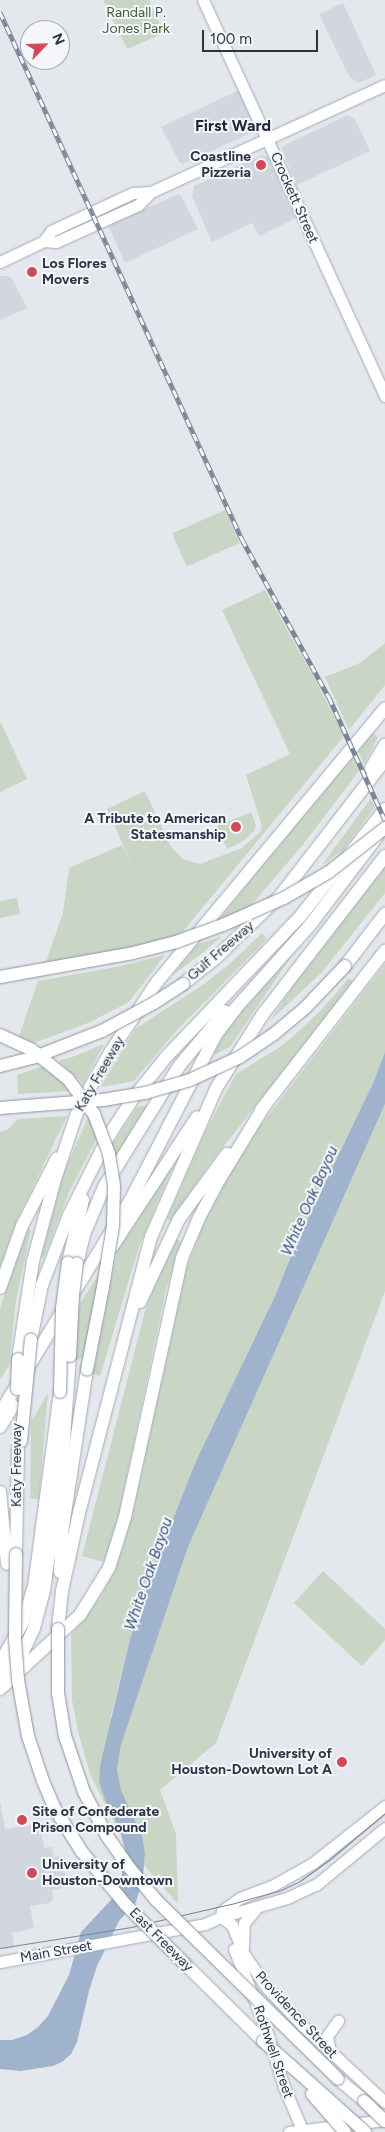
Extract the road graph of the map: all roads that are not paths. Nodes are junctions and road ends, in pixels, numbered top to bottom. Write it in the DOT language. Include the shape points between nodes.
graph roads {
  1 [pos="203,0"];
  2 [pos="385,85"];
  3 [pos="268,140"];
  4 [pos="0,262"];
  5 [pos="385,396"];
  6 [pos="385,708"];
  7 [pos="385,745"];
  8 [pos="385,760"];
  9 [pos="385,809"];
  10 [pos="335,824"];
  11 [pos="385,828"];
  12 [pos="385,856"];
  13 [pos="385,914"];
  14 [pos="292,944"];
  15 [pos="385,951"];
  16 [pos="0,977"];
  17 [pos="0,1035"];
  18 [pos="0,1066"];
  19 [pos="217,1087"];
  20 [pos="265,1105"];
  21 [pos="0,1108"];
  22 [pos="68,1138"];
  23 [pos="97,1158"];
  24 [pos="72,1262"];
  25 [pos="0,1288"];
  26 [pos="122,1343"];
  27 [pos="0,1413"];
  28 [pos="0,1427"];
  29 [pos="20,1445"];
  30 [pos="0,1492"];
  31 [pos="16,1554"];
  32 [pos="64,1557"];
  33 [pos="15,1638"];
  34 [pos="28,1643"];
  35 [pos="0,1663"];
  36 [pos="0,1678"];
  37 [pos="0,1689"];
  38 [pos="385,1806"];
  39 [pos="385,1828"];
  40 [pos="256,1908"];
  41 [pos="221,1917"];
  42 [pos="244,1954"];
  43 [pos="0,1962"];
  44 [pos="338,2021"];
  45 [pos="263,2041"];
  46 [pos="330,2052"];
  47 [pos="385,2102"];
  48 [pos="385,2119"];
  49 [pos="302,2131"];
  50 [pos="289,2132"];
  51 [pos="346,2132"];
  52 [pos="365,2132"];
  1 -- 3 [label="main road, Crockett Street"];
  2 -- 3 [label="main road"];
  3 -- 4 [label="main road" via="151,192 138,205 92,226 56,242 44,241"];
  3 -- 5 [label="main road, Crockett Street"];
  6 -- 22 [label="highway, Katy Freeway" via="157,982 88,1091"];
  7 -- 10 [label="highway"];
  8 -- 10 [label="highway, Gulf Freeway"];
  9 -- 23 [label="highway" via="299,918 148,1078"];
  10 -- 18 [label="highway, Gulf Freeway, bridge" via="280,896 217,957 183,984 102,1031 35,1057"];
  11 -- 14 [label="highway"];
  11 -- 16 [label="highway, bridge" via="329,872 284,898 223,925 153,948"];
  12 -- 19 [label="highway" via="263,1014"];
  13 -- 21 [label="highway, bridge" via="320,993 274,1034 240,1057 190,1080 145,1093 103,1100"];
  14 -- 24 [label="highway" via="216,1020 180,1065 104,1188"];
  14 -- 27 [label="highway" via="215,1036 131,1199"];
  15 -- 20 [label="highway"];
  17 -- 32 [label="highway, bridge" via="32,1050 68,1079 94,1114 109,1154 114,1186 104,1286 72,1458"];
  19 -- 26 [label="highway" via="151,1237"];
  19 -- 28 [label="highway" via="83,1292"];
  20 -- 26 [label="highway" via="179,1219"];
  20 -- 37 [label="highway" via="219,1180 182,1258 125,1518 108,1568 80,1615"];
  22 -- 25 [label="highway" via="22,1226"];
  22 -- 29 [label="highway, Katy Freeway, bridge" via="33,1261 18,1359"];
  23 -- 24 [label="highway" via="79,1213"];
  23 -- 29 [label="highway, bridge" via="52,1256 35,1312"];
  24 -- 34 [label="highway, bridge" via="64,1445 48,1570"];
  24 -- 35 [label="highway, bridge" via="62,1308 60,1392 34,1586 23,1622"];
  26 -- 32 [label="highway"];
  29 -- 31 [label="highway, Katy Freeway"];
  30 -- 33 [label="highway, bridge"];
  31 -- 33 [label="highway, East Freeway, bridge"];
  32 -- 48 [label="highway, East Freeway, bridge" via="58,1629 58,1693 70,1753 91,1807 138,1880 180,1925 306,2049"];
  33 -- 45 [label="highway, East Freeway, bridge" via="20,1698 32,1753 49,1795 72,1837 126,1904"];
  34 -- 36 [label="highway"];
  34 -- 37 [label="highway" via="13,1673"];
  38 -- 41 [label="main road" via="313,1863 272,1886 240,1898 222,1911"];
  39 -- 40 [label="main road, Main Street" via="317,1884"];
  40 -- 41 [label="main road, Main Street"];
  40 -- 42 [label="main road" via="244,1923"];
  41 -- 42 [label="main road, Providence Street" via="232,1925"];
  41 -- 43 [label="main road, Main Street" via="205,1924 112,1943"];
  41 -- 49 [label="main road, Rothwell Street" via="265,2026"];
  42 -- 46 [label="main road, Providence Street" via="267,1988"];
  44 -- 46 [label="main road" via="327,2036"];
  45 -- 51 [label="highway, bridge"];
  45 -- 52 [label="highway, East Freeway, bridge"];
  46 -- 47 [label="main road, Providence Street"];
  48 -- 49 [label="main road"];
  49 -- 50 [label="main road"];
}
